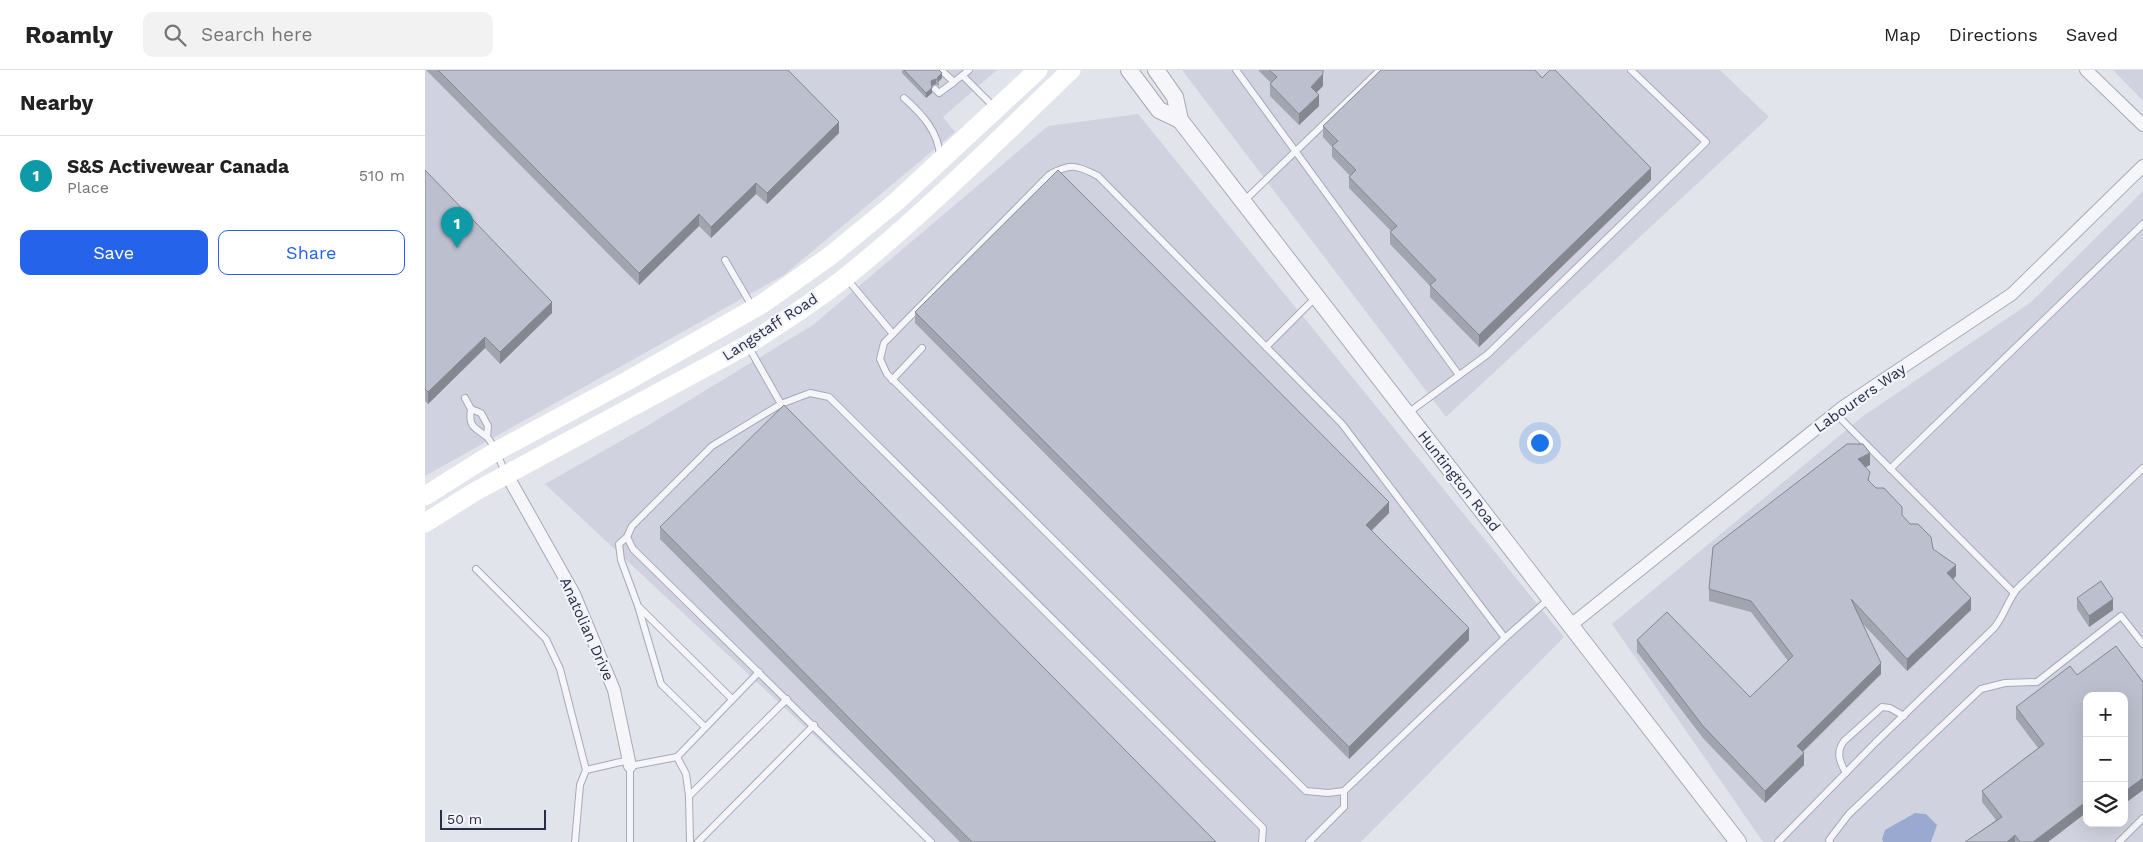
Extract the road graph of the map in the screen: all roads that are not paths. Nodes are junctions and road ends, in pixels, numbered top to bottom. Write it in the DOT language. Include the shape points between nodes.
graph roads {
  1 [pos="941,70"];
  2 [pos="969,70"];
  3 [pos="1038,70"];
  4 [pos="1071,70"];
  5 [pos="1129,70"];
  6 [pos="1156,70"];
  7 [pos="1236,70"];
  8 [pos="1380,70"];
  9 [pos="1631,70"];
  10 [pos="2086,70"];
  11 [pos="963,76"];
  12 [pos="954,82"];
  13 [pos="935,90"];
  14 [pos="904,98"];
  15 [pos="996,109"];
  16 [pos="1181,120"];
  17 [pos="2143,125"];
  18 [pos="1295,152"];
  19 [pos="940,161"];
  20 [pos="2143,166"];
  21 [pos="1243,202"];
  22 [pos="2143,224"];
  23 [pos="725,260"];
  24 [pos="845,277"];
  25 [pos="1317,296"];
  26 [pos="754,309"];
  27 [pos="893,334"];
  28 [pos="747,345"];
  29 [pos="1266,347"];
  30 [pos="922,348"];
  31 [pos="1459,375"];
  32 [pos="893,380"];
  33 [pos="465,398"];
  34 [pos="781,404"];
  35 [pos="471,409"];
  36 [pos="1835,413"];
  37 [pos="1407,414"];
  38 [pos="491,445"];
  39 [pos="2143,468"];
  40 [pos="1890,469"];
  41 [pos="507,475"];
  42 [pos="425,496"];
  43 [pos="425,523"];
  44 [pos="627,537"];
  45 [pos="476,569"];
  46 [pos="2014,593"];
  47 [pos="1550,598"];
  48 [pos="638,606"];
  49 [pos="1571,625"];
  50 [pos="1505,638"];
  51 [pos="2143,644"];
  52 [pos="759,672"];
  53 [pos="732,699"];
  54 [pos="787,699"];
  55 [pos="1904,716"];
  56 [pos="814,725"];
  57 [pos="705,727"];
  58 [pos="677,758"];
  59 [pos="629,763"];
  60 [pos="586,770"];
  61 [pos="1845,773"];
  62 [pos="1344,791"];
  63 [pos="689,796"];
  64 [pos="2143,818"];
  65 [pos="575,842"];
  66 [pos="630,842"];
  67 [pos="690,842"];
  68 [pos="698,842"];
  69 [pos="931,842"];
  70 [pos="1262,842"];
  71 [pos="1309,842"];
  72 [pos="1738,842"];
  73 [pos="1777,842"];
  74 [pos="1830,842"];
  75 [pos="2119,842"];
  1 -- 12 [label="lane"];
  2 -- 11 [label="lane"];
  3 -- 15 [label="main road, Langstaff Road"];
  4 -- 24 [label="main road, Langstaff Road" via="980,159"];
  5 -- 16 [label="street, Huntington Road" via="1159,110"];
  6 -- 16 [label="street, Huntington Road" via="1175,97"];
  7 -- 18 [label="lane"];
  8 -- 18 [label="lane"];
  9 -- 31 [label="lane" via="1706,142 1488,354"];
  10 -- 17 [label="street"];
  11 -- 12 [label="lane"];
  11 -- 15 [label="lane"];
  12 -- 13 [label="lane" via="939,93"];
  14 -- 19 [label="lane" via="930,126 938,141"];
  15 -- 19 [label="main road, Langstaff Road"];
  16 -- 21 [label="street, Huntington Road"];
  18 -- 21 [label="lane"];
  18 -- 31 [label="lane"];
  19 -- 26 [label="main road, Langstaff Road" via="830,256"];
  20 -- 36 [label="street, Labourers Way" via="2012,294"];
  21 -- 25 [label="street, Huntington Road"];
  22 -- 40 [label="lane"];
  23 -- 26 [label="lane"];
  24 -- 27 [label="lane"];
  24 -- 28 [label="main road, Langstaff Road"];
  25 -- 29 [label="lane"];
  25 -- 37 [label="street, Huntington Road"];
  26 -- 38 [label="main road, Langstaff Road" via="627,381"];
  27 -- 29 [label="lane" via="1049,175 1064,167 1079,167 1098,176"];
  27 -- 32 [label="lane" via="884,343 880,359"];
  28 -- 34 [label="lane"];
  28 -- 41 [label="main road, Langstaff Road"];
  29 -- 50 [label="lane" via="1342,424"];
  30 -- 32 [label="lane"];
  31 -- 37 [label="lane"];
  32 -- 62 [label="lane" via="1306,791"];
  33 -- 35 [label="lane"];
  34 -- 44 [label="lane" via="712,446 632,526"];
  34 -- 70 [label="lane" via="811,393 829,397 1263,828"];
  35 -- 38 [label="lane" via="469,418 477,432"];
  35 -- 38 [label="lane" via="481,413 488,426"];
  36 -- 40 [label="lane"];
  36 -- 49 [label="street, Labourers Way"];
  37 -- 47 [label="street, Huntington Road"];
  38 -- 41 [label="lane"];
  38 -- 42 [label="main road, Langstaff Road"];
  39 -- 46 [label="lane"];
  40 -- 46 [label="lane"];
  41 -- 43 [label="main road, Langstaff Road"];
  41 -- 59 [label="street, Anatolian Drive" via="574,594 614,690"];
  44 -- 48 [label="lane" via="619,544 621,560"];
  44 -- 52 [label="lane" via="633,549"];
  45 -- 60 [label="lane" via="546,639 560,669"];
  46 -- 55 [label="lane" via="2004,616 1994,628"];
  47 -- 49 [label="street, Huntington Road"];
  47 -- 50 [label="lane"];
  48 -- 53 [label="lane"];
  48 -- 57 [label="lane" via="661,684"];
  49 -- 72 [label="street, Huntington Road"];
  50 -- 62 [label="lane"];
  51 -- 74 [label="lane" via="2121,616 2037,682 2005,682 1981,689 1849,814"];
  52 -- 53 [label="lane"];
  52 -- 54 [label="lane"];
  53 -- 57 [label="lane"];
  54 -- 56 [label="lane"];
  54 -- 63 [label="lane"];
  55 -- 61 [label="lane"];
  55 -- 61 [label="lane" via="1882,707 1844,741 1839,755"];
  56 -- 68 [label="lane"];
  56 -- 69 [label="lane"];
  57 -- 58 [label="lane"];
  58 -- 59 [label="lane"];
  58 -- 63 [label="lane" via="686,774"];
  59 -- 60 [label="lane"];
  59 -- 66 [label="lane"];
  60 -- 65 [label="lane" via="580,785"];
  61 -- 73 [label="lane"];
  62 -- 71 [label="lane" via="1344,807"];
  63 -- 67 [label="lane"];
  64 -- 75 [label="lane"];
}
